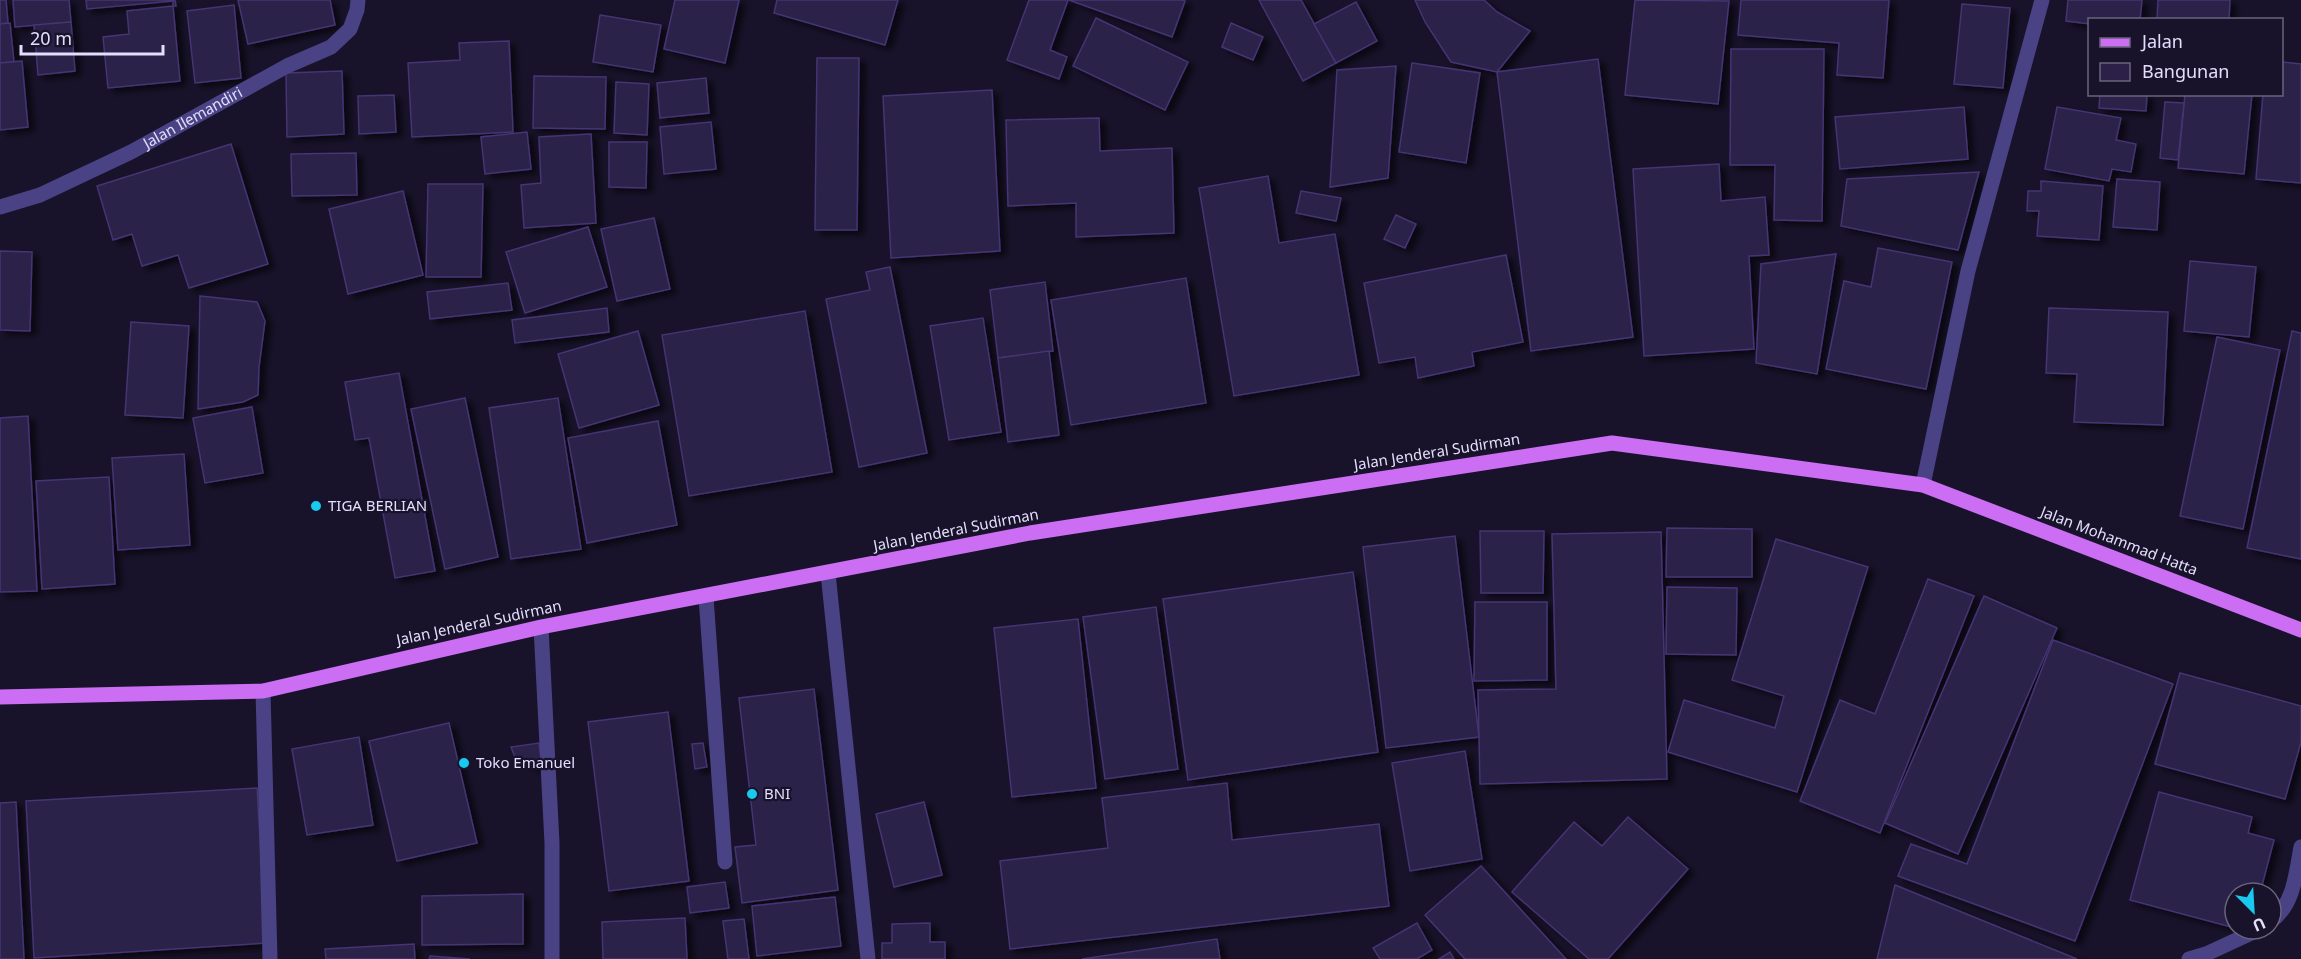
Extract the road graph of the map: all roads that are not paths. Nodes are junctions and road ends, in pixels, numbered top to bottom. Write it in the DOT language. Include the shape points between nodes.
graph roads {
  1 [pos="358,0"];
  2 [pos="2043,0"];
  3 [pos="0,207"];
  4 [pos="1923,485"];
  5 [pos="828,573"];
  6 [pos="706,597"];
  7 [pos="541,627"];
  8 [pos="2301,630"];
  9 [pos="263,691"];
  10 [pos="0,697"];
  11 [pos="2301,847"];
  12 [pos="725,862"];
  13 [pos="2283,907"];
  14 [pos="2234,941"];
  15 [pos="270,959"];
  16 [pos="552,959"];
  17 [pos="868,959"];
  18 [pos="2189,959"];
  1 -- 3 [label="street, Jalan Ilemandiri" via="350,29 331,47 287,66 131,152 40,195"];
  2 -- 4 [label="street" via="1968,271"];
  4 -- 5 [label="main road, Jalan Jenderal Sudirman" via="1612,443 1030,533"];
  4 -- 8 [label="main road, Jalan Mohammad Hatta"];
  5 -- 6 [label="main road, Jalan Jenderal Sudirman"];
  5 -- 17 [label="street"];
  6 -- 7 [label="main road, Jalan Jenderal Sudirman"];
  6 -- 12 [label="street"];
  7 -- 9 [label="main road, Jalan Jenderal Sudirman"];
  7 -- 16 [label="street" via="552,843"];
  9 -- 10 [label="main road, Jalan Jenderal Sudirman"];
  9 -- 15 [label="street"];
  11 -- 13 [label="street" via="2290,896"];
  14 -- 18 [label="street"];
}
